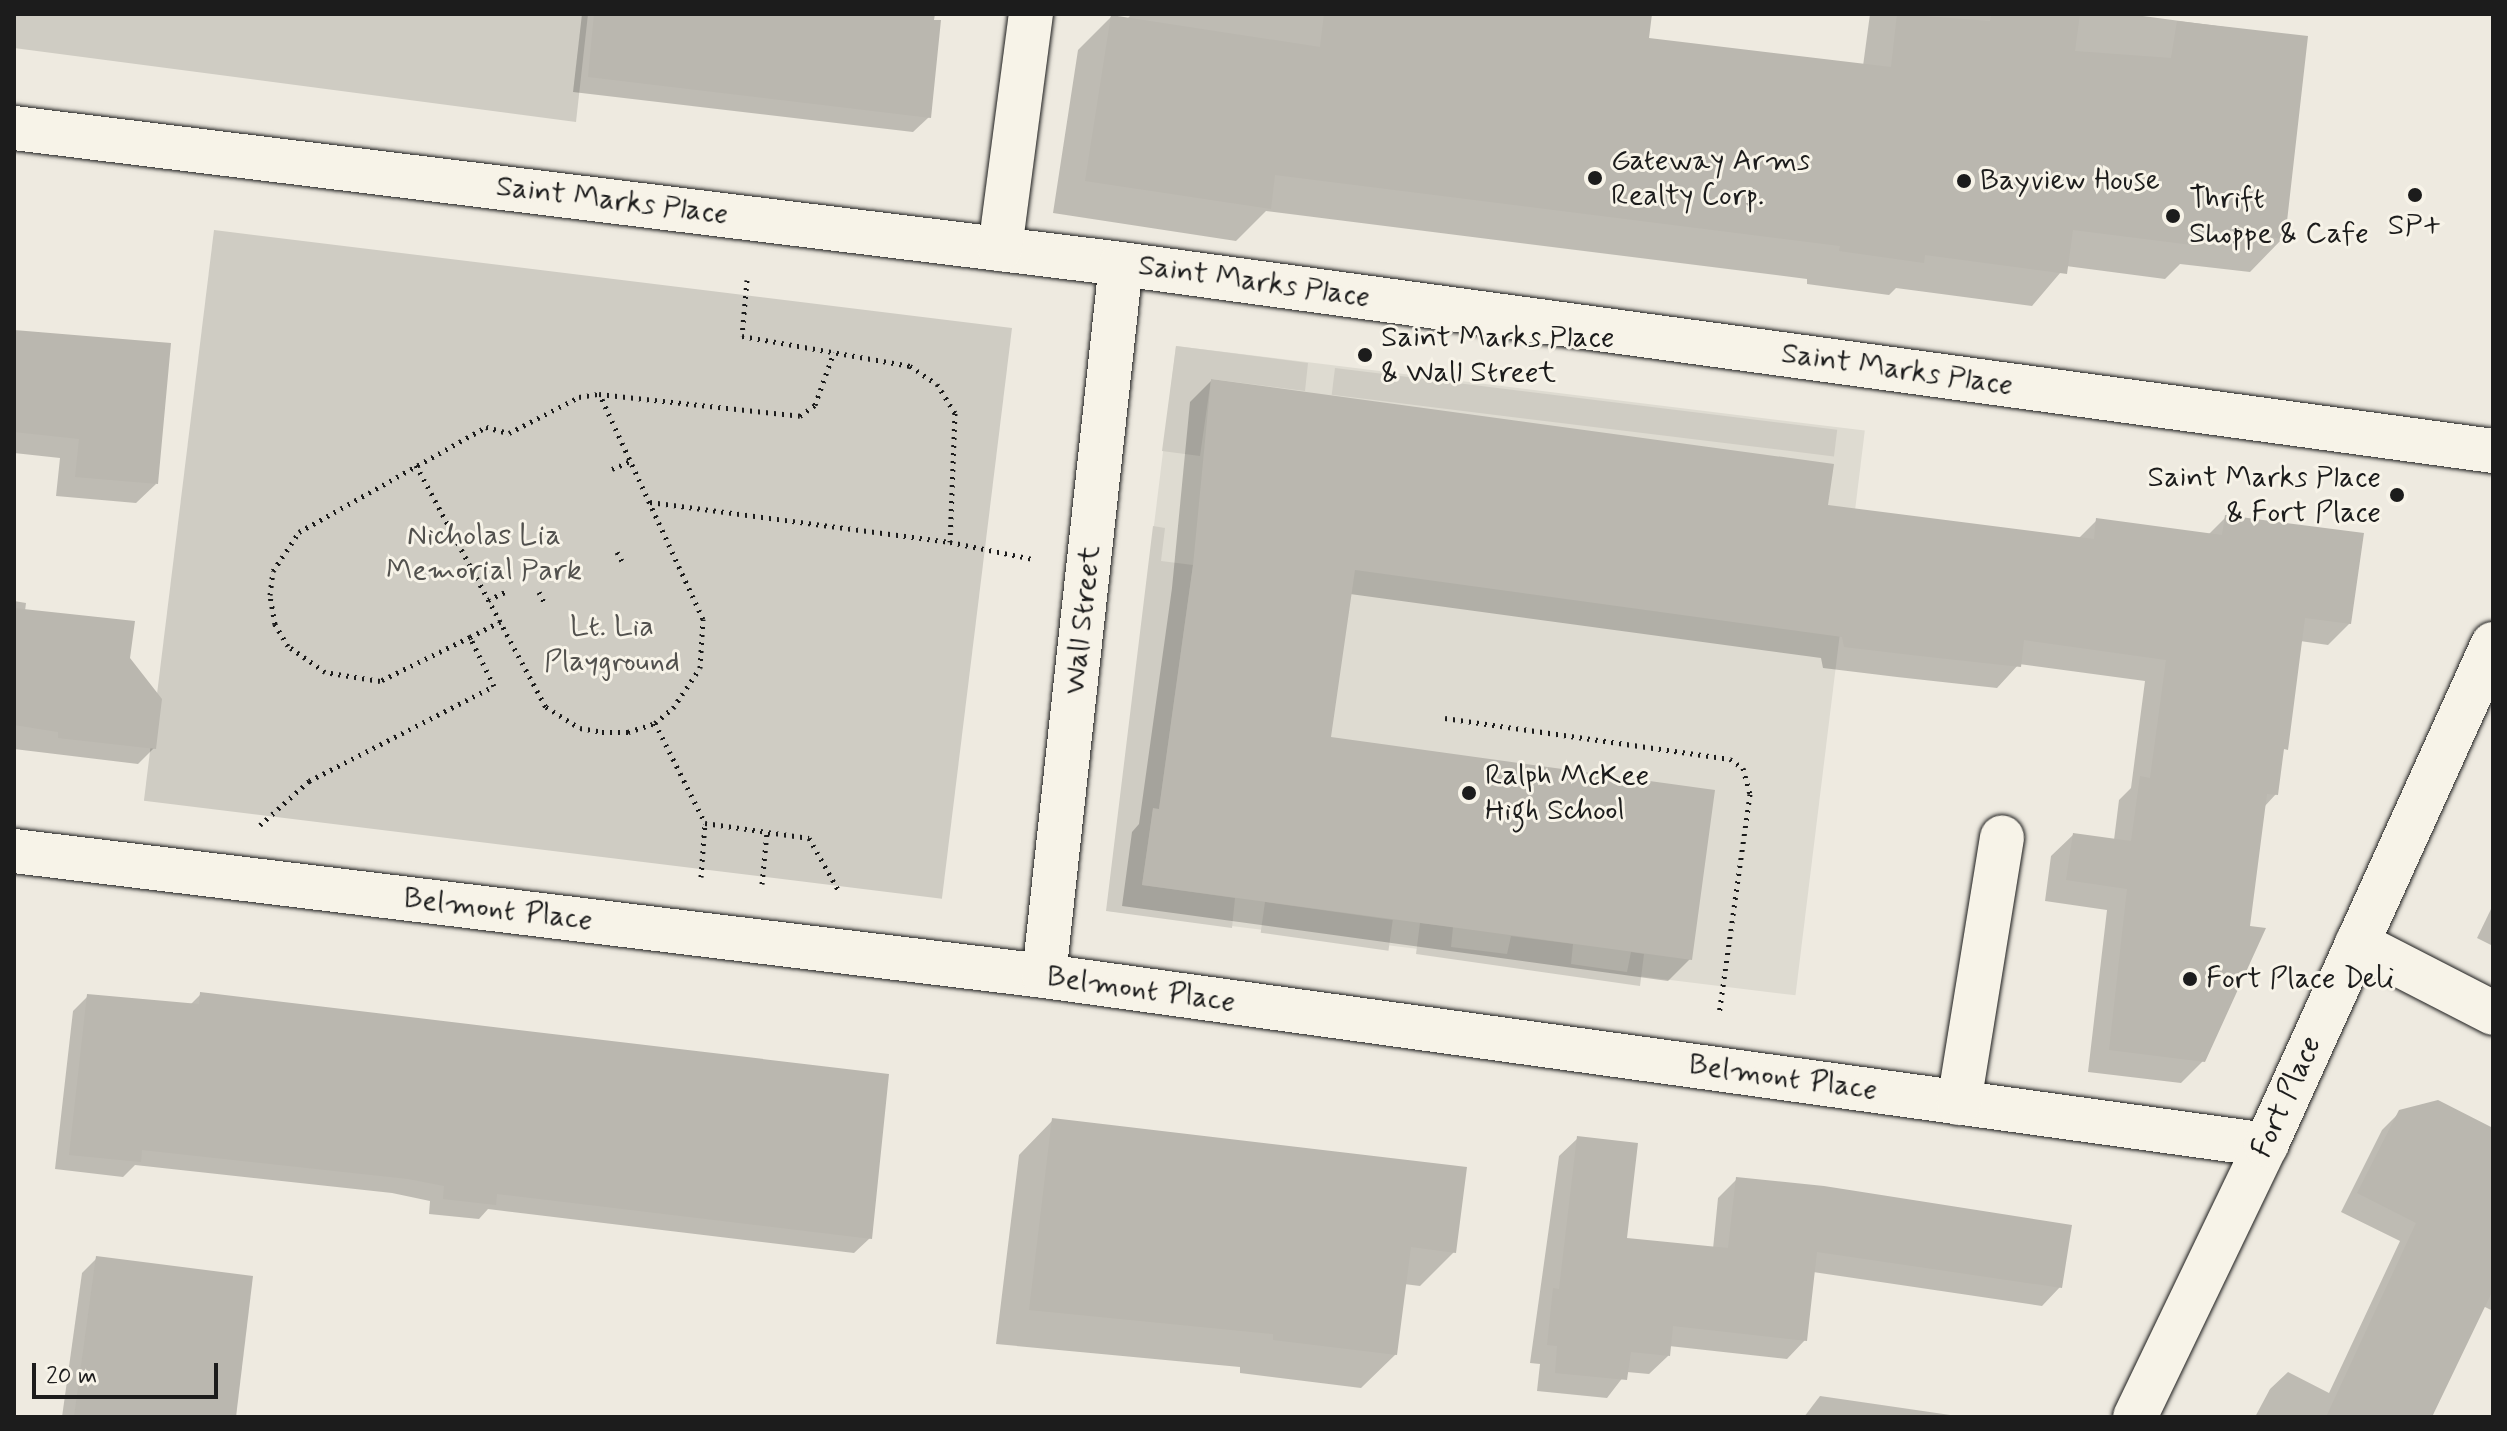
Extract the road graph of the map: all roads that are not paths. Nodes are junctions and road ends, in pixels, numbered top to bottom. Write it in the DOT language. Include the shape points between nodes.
graph roads {
  1 [pos="1031,14"];
  2 [pos="14,128"];
  3 [pos="1000,249"];
  4 [pos="1121,264"];
  5 [pos="2493,451"];
  6 [pos="2493,644"];
  7 [pos="2002,837"];
  8 [pos="14,851"];
  9 [pos="2357,943"];
  10 [pos="1044,976"];
  11 [pos="2493,1013"];
  12 [pos="1959,1103"];
  13 [pos="2266,1145"];
  14 [pos="2135,1417"];
  1 -- 3 [label="street"];
  2 -- 3 [label="street, Saint Marks Place"];
  3 -- 4 [label="street, Saint Marks Place"];
  4 -- 5 [label="street, Saint Marks Place"];
  4 -- 10 [label="street, Wall Street"];
  6 -- 9 [label="street, Fort Place"];
  7 -- 12 [label="street"];
  8 -- 10 [label="street, Belmont Place"];
  9 -- 11 [label="street"];
  9 -- 13 [label="street, Fort Place"];
  10 -- 12 [label="street, Belmont Place"];
  12 -- 13 [label="street, Belmont Place"];
  13 -- 14 [label="street, Fort Place"];
}
